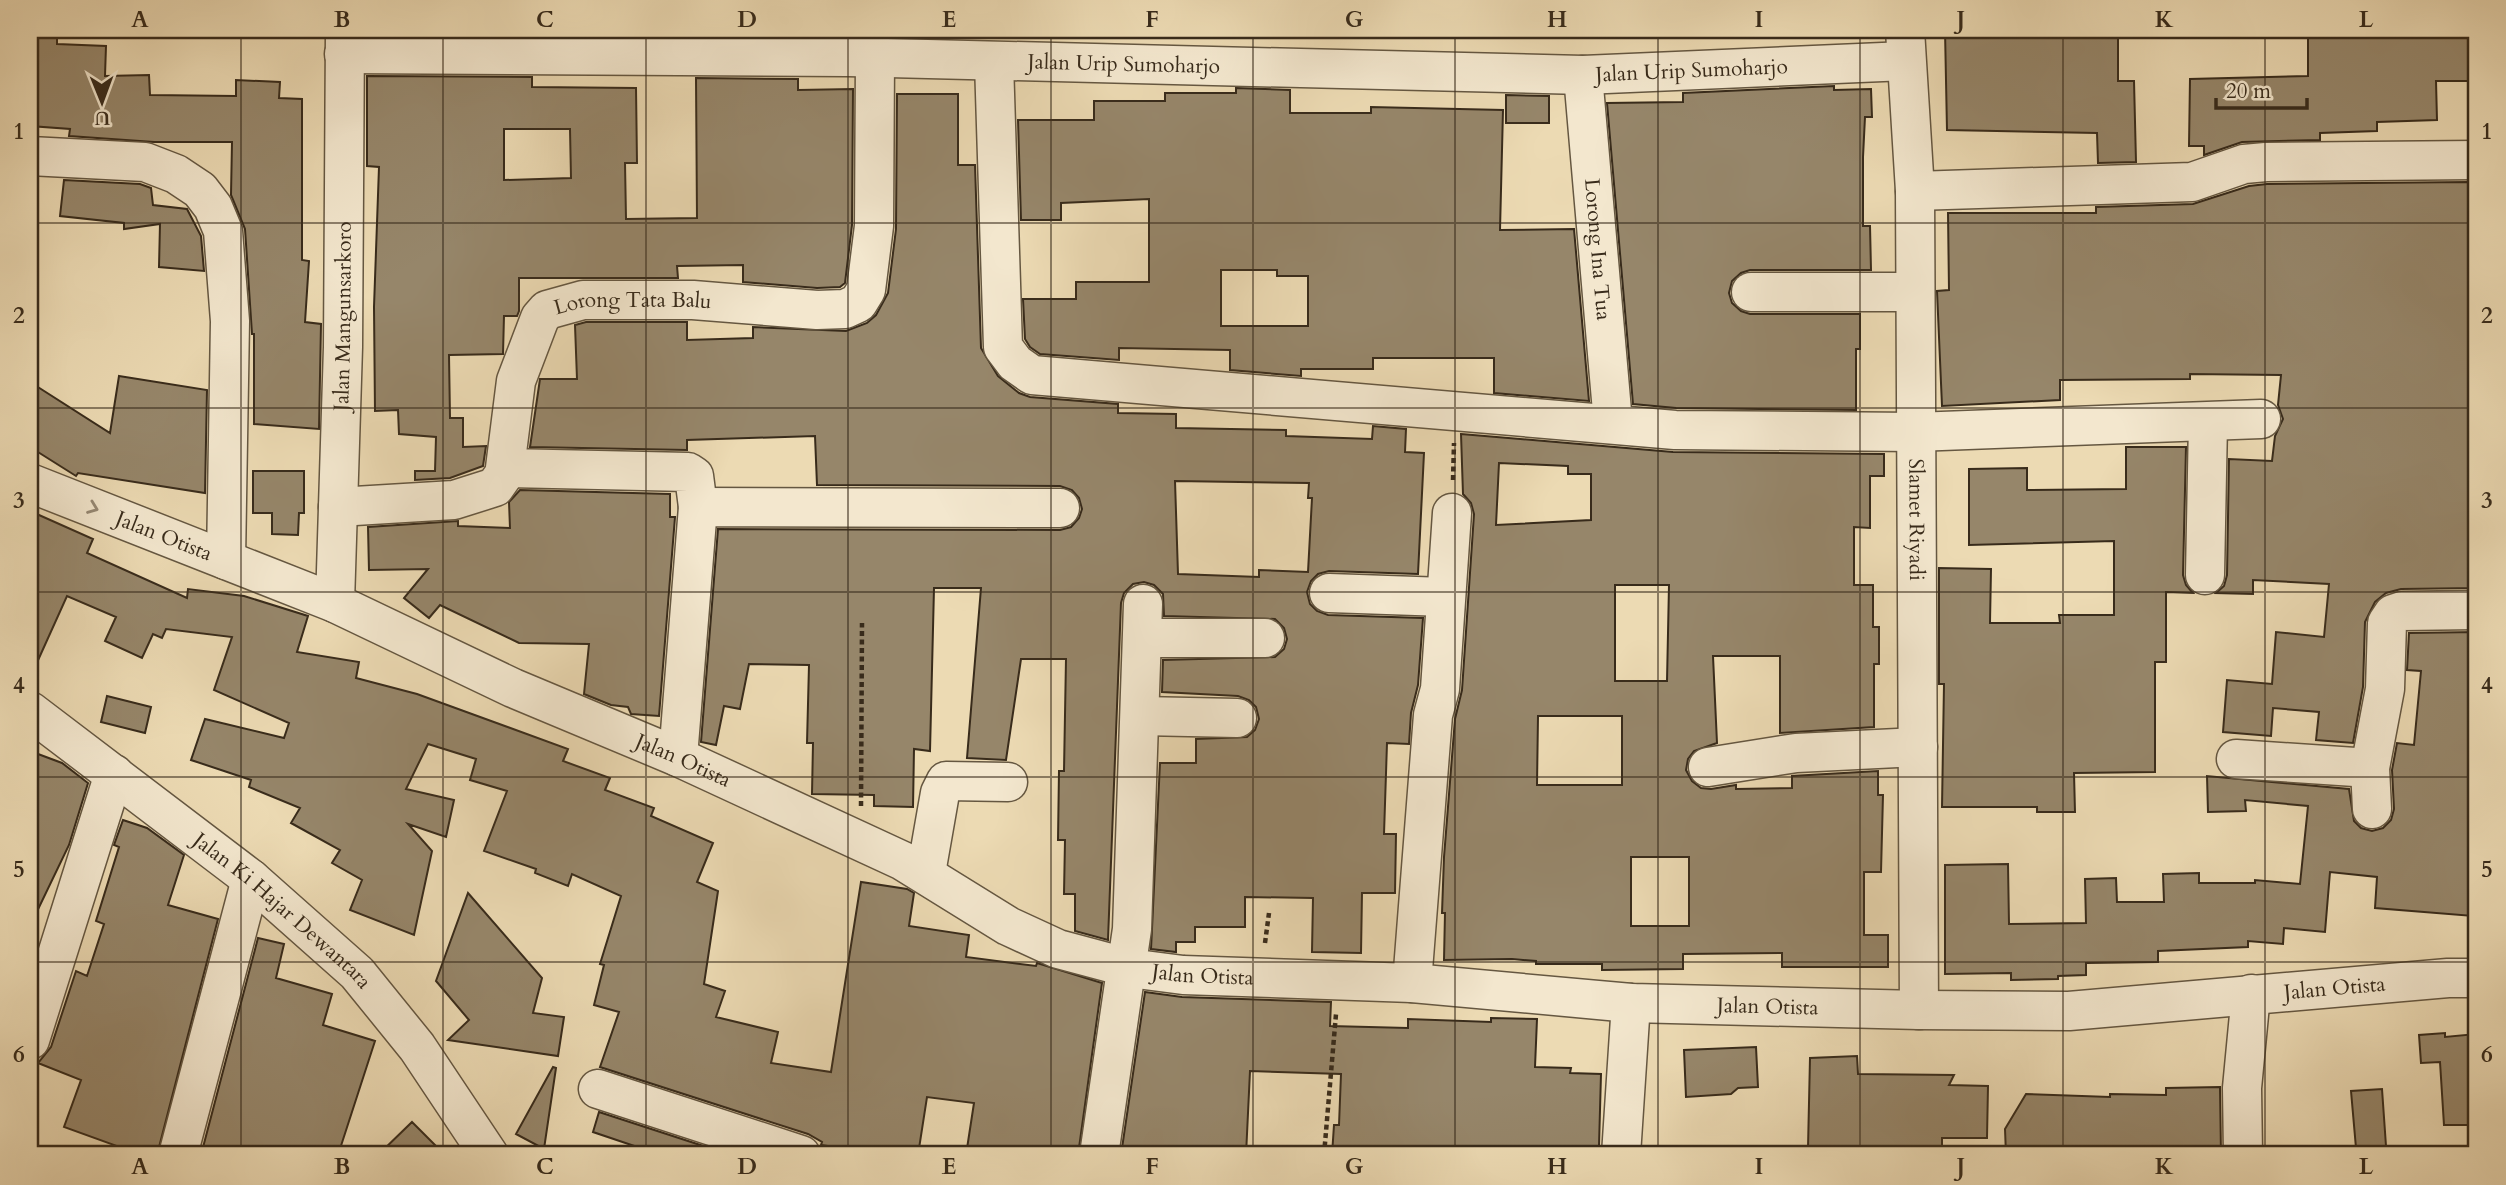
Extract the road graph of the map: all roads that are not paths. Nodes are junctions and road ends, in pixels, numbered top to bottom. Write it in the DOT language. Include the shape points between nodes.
graph roads {
  1 [pos="344,42"];
  2 [pos="1906,46"];
  3 [pos="875,58"];
  4 [pos="994,62"];
  5 [pos="1584,75"];
  6 [pos="30,156"];
  7 [pos="2476,160"];
  8 [pos="1915,191"];
  9 [pos="1751,292"];
  10 [pos="1914,292"];
  11 [pos="2261,419"];
  12 [pos="2208,422"];
  13 [pos="1613,423"];
  14 [pos="1915,432"];
  15 [pos="507,470"];
  16 [pos="30,483"];
  17 [pos="338,507"];
  18 [pos="698,507"];
  19 [pos="1060,508"];
  20 [pos="1452,513"];
  21 [pos="226,560"];
  22 [pos="2205,575"];
  23 [pos="1329,593"];
  24 [pos="1445,597"];
  25 [pos="335,603"];
  26 [pos="2476,610"];
  27 [pos="1265,638"];
  28 [pos="30,711"];
  29 [pos="1141,716"];
  30 [pos="1237,718"];
  31 [pos="1918,747"];
  32 [pos="678,757"];
  33 [pos="2236,759"];
  34 [pos="1708,767"];
  35 [pos="2370,768"];
  36 [pos="114,774"];
  37 [pos="1008,782"];
  38 [pos="2372,809"];
  39 [pos="926,873"];
  40 [pos="251,879"];
  41 [pos="1129,968"];
  42 [pos="2476,978"];
  43 [pos="1412,983"];
  44 [pos="2251,994"];
  45 [pos="1631,1003"];
  46 [pos="1919,1010"];
  47 [pos="30,1040"];
  48 [pos="598,1089"];
  49 [pos="178,1155"];
  50 [pos="489,1155"];
  51 [pos="801,1155"];
  52 [pos="1099,1155"];
  53 [pos="1620,1155"];
  54 [pos="2243,1155"];
  1 -- 3 [label="street, Jalan Urip Sumoharjo"];
  1 -- 17 [label="street, Jalan Mangunsarkoro"];
  2 -- 5 [label="street, Jalan Urip Sumoharjo"];
  2 -- 8 [label="street, Slamet Riyadi"];
  3 -- 4 [label="street, Jalan Urip Sumoharjo"];
  3 -- 15 [label="street, Lorong Tata Balu" via="873,239 866,290 858,303 845,309 817,310 693,300 583,300 547,310 516,381 503,462"];
  4 -- 5 [label="street, Jalan Urip Sumoharjo"];
  4 -- 13 [label="street" via="1003,346 1026,372 1066,380"];
  5 -- 13 [label="street, Lorong Ina Tua"];
  6 -- 21 [label="street" via="145,162 176,174 200,190 213,207 223,231 229,298"];
  7 -- 8 [label="street" via="2266,162 2245,164 2192,182"];
  8 -- 10 [label="street, Slamet Riyadi"];
  9 -- 10 [label="street"];
  10 -- 14 [label="street, Slamet Riyadi"];
  11 -- 12 [label="street"];
  12 -- 14 [label="street"];
  12 -- 22 [label="street"];
  13 -- 14 [label="street" via="1685,430"];
  14 -- 31 [label="street, Slamet Riyadi"];
  15 -- 17 [label="street" via="491,489 454,500"];
  15 -- 18 [label="street" via="688,472 694,476"];
  16 -- 21 [label="street, Jalan Otista, one-way"];
  17 -- 25 [label="street, Jalan Mangunsarkoro"];
  18 -- 19 [label="street"];
  18 -- 32 [label="street"];
  20 -- 24 [label="street"];
  21 -- 25 [label="street, Jalan Otista"];
  23 -- 24 [label="street"];
  24 -- 43 [label="street"];
  25 -- 32 [label="street, Jalan Otista" via="513,688"];
  26 -- 35 [label="street" via="2393,614 2387,623 2385,689"];
  27 -- 29 [label="street" via="1143,621"];
  28 -- 36 [label="street, Jalan Ki Hajar Dewantara"];
  29 -- 30 [label="street"];
  29 -- 41 [label="street"];
  31 -- 34 [label="street" via="1796,753"];
  31 -- 46 [label="street, Slamet Riyadi"];
  32 -- 39 [label="street, Jalan Otista"];
  33 -- 35 [label="street"];
  35 -- 38 [label="street"];
  36 -- 40 [label="street, Jalan Ki Hajar Dewantara"];
  36 -- 47 [label="street"];
  37 -- 39 [label="street" via="946,781"];
  39 -- 41 [label="street, Jalan Otista" via="1008,926 1058,949"];
  40 -- 49 [label="street"];
  40 -- 50 [label="street, Jalan Ki Hajar Dewantara" via="363,981 438,1077"];
  41 -- 43 [label="street, Jalan Otista" via="1183,975"];
  41 -- 52 [label="street" via="1115,1029"];
  42 -- 44 [label="street, Jalan Otista"];
  43 -- 45 [label="street, Jalan Otista"];
  44 -- 46 [label="street, Jalan Otista" via="2069,1011"];
  44 -- 54 [label="street" via="2242,1088"];
  45 -- 46 [label="street, Jalan Otista"];
  45 -- 53 [label="street"];
  48 -- 51 [label="street"];
}
